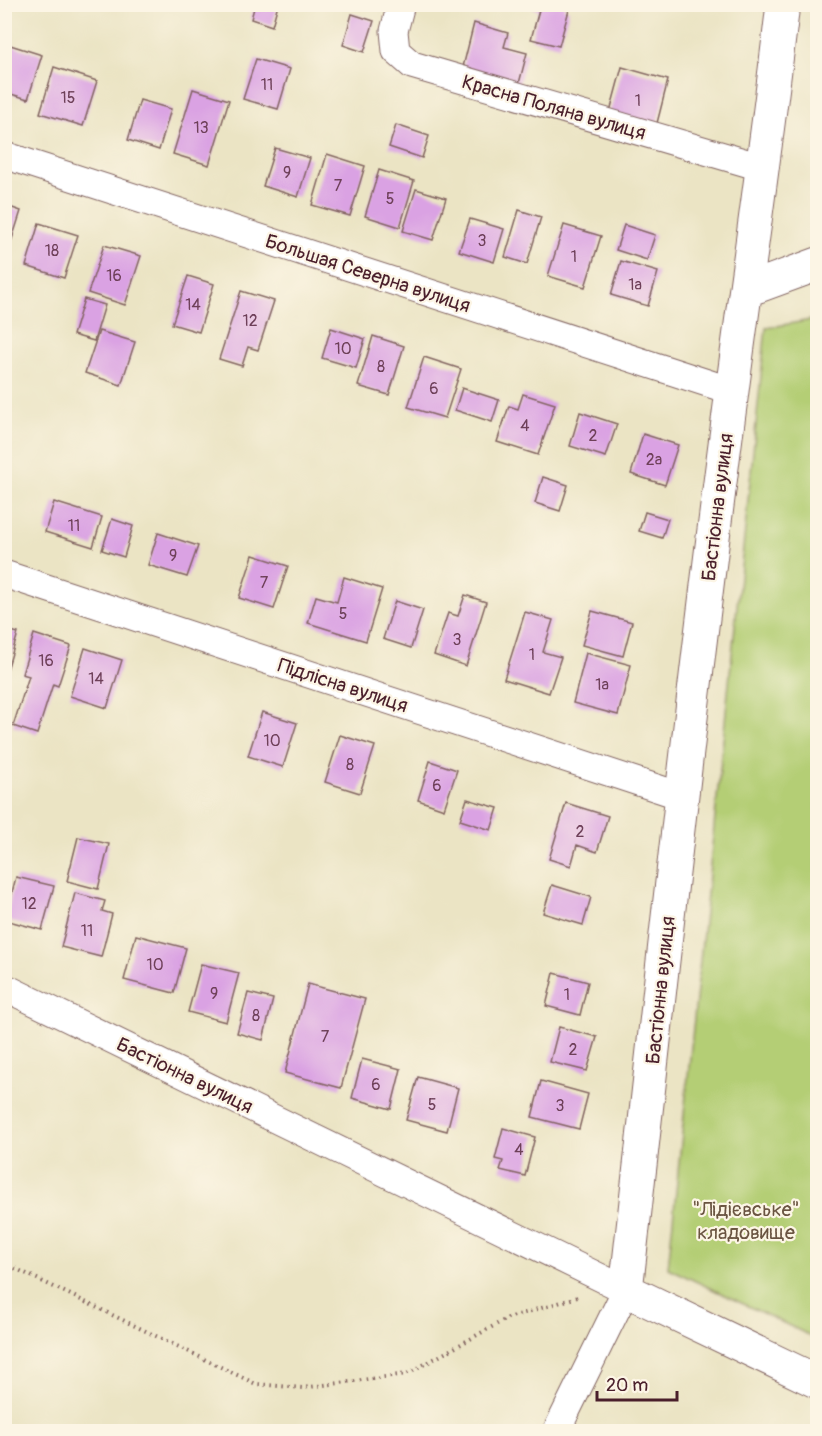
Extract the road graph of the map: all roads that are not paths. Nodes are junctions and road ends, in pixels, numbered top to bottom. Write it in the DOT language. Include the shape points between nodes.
graph roads {
  1 [pos="401,4"];
  2 [pos="783,4"];
  3 [pos="4,155"];
  4 [pos="764,168"];
  5 [pos="818,264"];
  6 [pos="747,290"];
  7 [pos="732,391"];
  8 [pos="4,574"];
  9 [pos="681,796"];
  10 [pos="4,987"];
  11 [pos="626,1290"];
  12 [pos="818,1382"];
  13 [pos="556,1431"];
  1 -- 4 [label="street, Красна Поляна вулиця" via="393,31 396,51 412,66"];
  2 -- 4 [label="main road, Бастіонна вулиця"];
  3 -- 7 [label="street, Большая Северна вулиця"];
  4 -- 6 [label="main road, Бастіонна вулиця"];
  5 -- 6 [label="main road"];
  6 -- 7 [label="main road, Бастіонна вулиця"];
  7 -- 9 [label="main road, Бастіонна вулиця"];
  8 -- 9 [label="street, Підлісна вулиця"];
  9 -- 11 [label="main road, Бастіонна вулиця"];
  10 -- 11 [label="street, Бастіонна вулиця"];
  11 -- 12 [label="main road"];
  11 -- 13 [label="street"];
}
